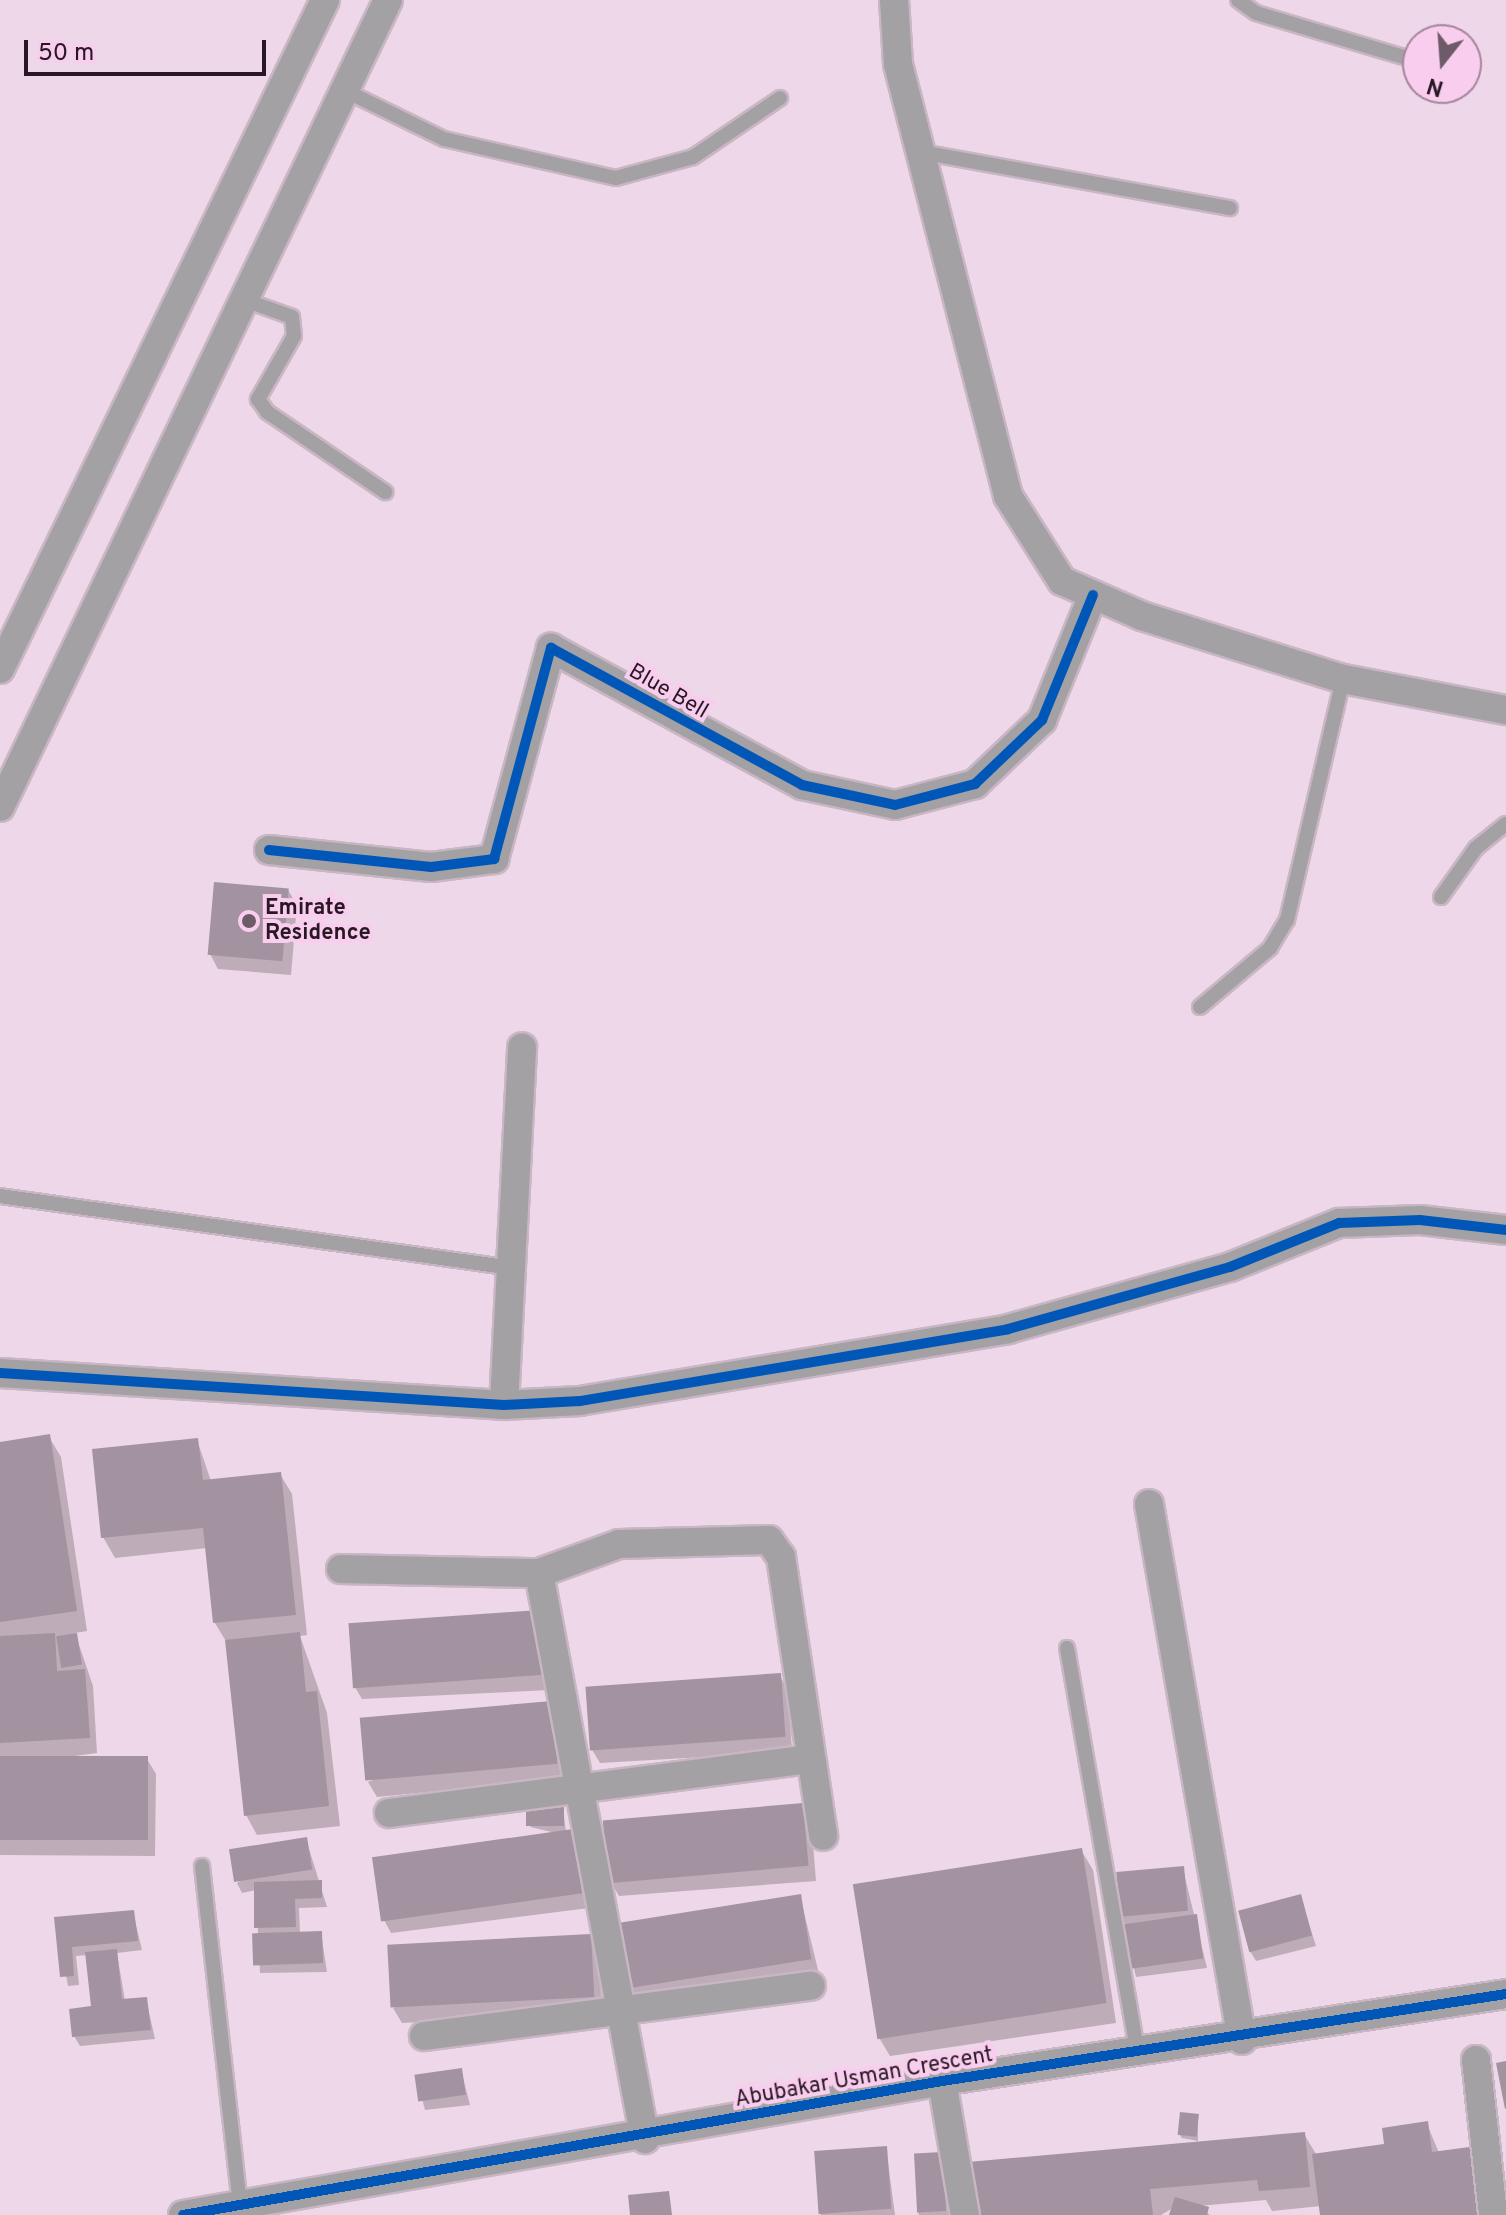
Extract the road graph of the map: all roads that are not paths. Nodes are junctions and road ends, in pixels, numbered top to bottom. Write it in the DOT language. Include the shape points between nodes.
graph roads {
  1 [pos="325,0"];
  2 [pos="388,0"];
  3 [pos="894,0"];
  4 [pos="1238,0"];
  5 [pos="1402,56"];
  6 [pos="344,90"];
  7 [pos="780,98"];
  8 [pos="921,152"];
  9 [pos="1230,208"];
  10 [pos="241,299"];
  11 [pos="385,492"];
  12 [pos="1093,595"];
  13 [pos="0,669"];
  14 [pos="1343,679"];
  15 [pos="1506,710"];
  16 [pos="0,807"];
  17 [pos="1506,824"];
  18 [pos="269,850"];
  19 [pos="1441,897"];
  20 [pos="1200,1007"];
  21 [pos="522,1047"];
  22 [pos="0,1196"];
  23 [pos="1506,1230"];
  24 [pos="512,1268"];
  25 [pos="0,1373"];
  26 [pos="504,1405"];
  27 [pos="1149,1504"];
  28 [pos="341,1569"];
  29 [pos="539,1573"];
  30 [pos="1067,1648"];
  31 [pos="811,1759"];
  32 [pos="579,1793"];
  33 [pos="389,1813"];
  34 [pos="823,1836"];
  35 [pos="202,1866"];
  36 [pos="811,1986"];
  37 [pos="1506,1994"];
  38 [pos="621,2014"];
  39 [pos="424,2036"];
  40 [pos="1242,2040"];
  41 [pos="1138,2055"];
  42 [pos="1476,2060"];
  43 [pos="942,2081"];
  44 [pos="645,2139"];
  45 [pos="240,2205"];
  46 [pos="183,2215"];
  47 [pos="965,2215"];
  48 [pos="1493,2215"];
  1 -- 13 [label="street"];
  2 -- 6 [label="street"];
  3 -- 8 [label="street" via="898,64"];
  4 -- 5 [label="lane" via="1256,13"];
  6 -- 7 [label="lane" via="444,139 616,178 693,157"];
  6 -- 10 [label="street"];
  8 -- 9 [label="lane"];
  8 -- 12 [label="street" via="1008,496 1062,581"];
  10 -- 11 [label="lane" via="292,317 294,336 258,399 267,412"];
  10 -- 16 [label="street"];
  12 -- 14 [label="street"];
  12 -- 18 [label="street, Blue Bell" via="1042,720 975,784 895,805 802,785 551,648 494,859 431,867"];
  14 -- 15 [label="street"];
  14 -- 20 [label="lane" via="1287,920 1270,948"];
  17 -- 19 [label="lane" via="1476,848"];
  21 -- 24 [label="street"];
  22 -- 24 [label="lane"];
  23 -- 26 [label="street" via="1420,1220 1339,1223 1230,1267 1008,1329 656,1389"];
  24 -- 26 [label="street"];
  25 -- 26 [label="street"];
  27 -- 40 [label="street"];
  28 -- 29 [label="street"];
  29 -- 31 [label="street" via="619,1544 769,1540 781,1557"];
  29 -- 32 [label="street"];
  30 -- 41 [label="lane"];
  31 -- 32 [label="street"];
  31 -- 34 [label="street"];
  32 -- 33 [label="street"];
  32 -- 38 [label="street"];
  35 -- 45 [label="lane"];
  36 -- 38 [label="street"];
  37 -- 40 [label="street, Abubakar Usman Crescent"];
  38 -- 39 [label="street"];
  38 -- 44 [label="street"];
  40 -- 41 [label="street, Abubakar Usman Crescent"];
  41 -- 43 [label="street, Abubakar Usman Crescent"];
  42 -- 48 [label="street"];
  43 -- 44 [label="street, Abubakar Usman Crescent"];
  43 -- 47 [label="street"];
  44 -- 45 [label="street, Abubakar Usman Crescent"];
  45 -- 46 [label="street, Abubakar Usman Crescent"];
}
